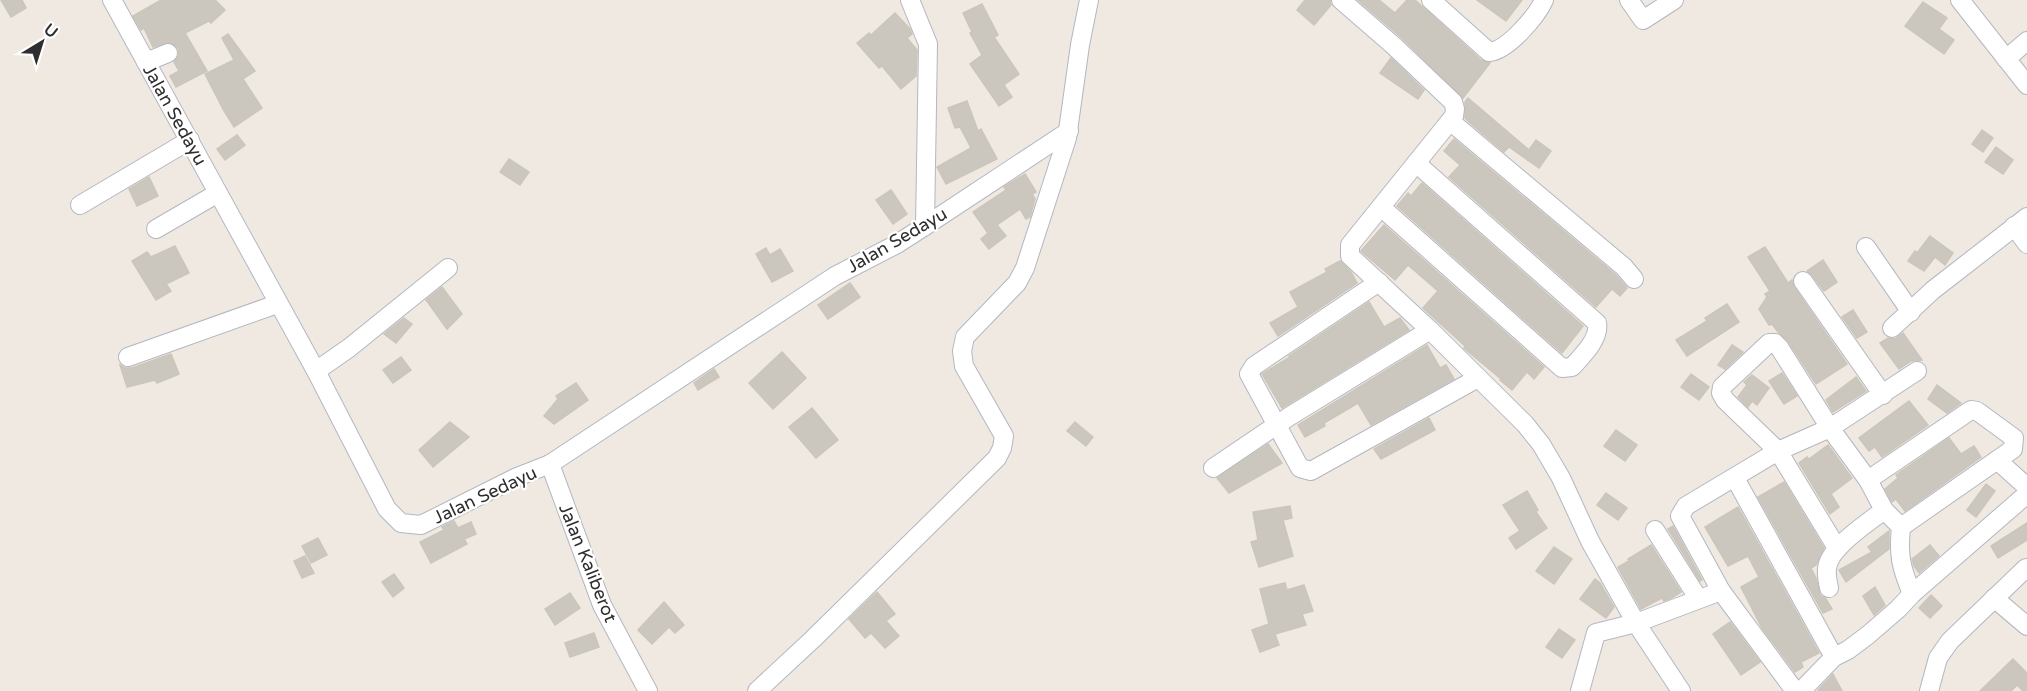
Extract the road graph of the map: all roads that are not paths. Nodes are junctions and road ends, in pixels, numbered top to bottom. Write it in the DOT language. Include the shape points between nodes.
graph roads {
  1 [pos="112,0"];
  2 [pos="910,0"];
  3 [pos="1089,0"];
  4 [pos="1341,0"];
  5 [pos="1544,0"];
  6 [pos="1629,0"];
  7 [pos="1674,0"];
  8 [pos="1960,0"];
  9 [pos="1444,4"];
  10 [pos="2027,41"];
  11 [pos="168,52"];
  12 [pos="2006,59"];
  13 [pos="146,62"];
  14 [pos="2027,85"];
  15 [pos="1450,121"];
  16 [pos="1069,131"];
  17 [pos="190,140"];
  18 [pos="1416,163"];
  19 [pos="218,193"];
  20 [pos="80,205"];
  21 [pos="1381,207"];
  22 [pos="2021,221"];
  23 [pos="925,226"];
  24 [pos="156,229"];
  25 [pos="2027,244"];
  26 [pos="1866,247"];
  27 [pos="448,268"];
  28 [pos="1634,279"];
  29 [pos="1803,281"];
  30 [pos="1379,282"];
  31 [pos="278,304"];
  32 [pos="1911,312"];
  33 [pos="1892,328"];
  34 [pos="1430,330"];
  35 [pos="128,357"];
  36 [pos="316,371"];
  37 [pos="1917,371"];
  38 [pos="1478,378"];
  39 [pos="1883,395"];
  40 [pos="1277,425"];
  41 [pos="1830,428"];
  42 [pos="1778,451"];
  43 [pos="1997,460"];
  44 [pos="550,464"];
  45 [pos="1213,468"];
  46 [pos="1735,478"];
  47 [pos="1868,480"];
  48 [pos="2027,487"];
  49 [pos="2027,494"];
  50 [pos="1884,510"];
  51 [pos="1901,527"];
  52 [pos="1655,530"];
  53 [pos="1837,548"];
  54 [pos="2026,568"];
  55 [pos="1829,588"];
  56 [pos="1721,591"];
  57 [pos="1912,594"];
  58 [pos="1698,598"];
  59 [pos="1994,598"];
  60 [pos="1636,623"];
  61 [pos="2027,626"];
  62 [pos="1834,657"];
  63 [pos="648,691"];
  64 [pos="757,691"];
  65 [pos="1580,691"];
  66 [pos="1681,691"];
  67 [pos="1795,691"];
  68 [pos="1802,691"];
  69 [pos="1929,691"];
  1 -- 13 [label="street, Jalan Sedayu"];
  2 -- 23 [label="street" via="928,44"];
  3 -- 16 [label="street"];
  4 -- 15 [label="street" via="1453,102 1454,116"];
  5 -- 9 [label="street" via="1506,46 1496,51 1487,51"];
  6 -- 7 [label="street" via="1643,20"];
  8 -- 12 [label="street"];
  10 -- 12 [label="street"];
  11 -- 13 [label="street"];
  12 -- 14 [label="street"];
  13 -- 17 [label="street, Jalan Sedayu"];
  15 -- 18 [label="street"];
  15 -- 28 [label="street"];
  16 -- 23 [label="street, Jalan Sedayu"];
  16 -- 64 [label="street" via="1022,276 964,337 964,366 1004,436 997,458"];
  17 -- 19 [label="street, Jalan Sedayu"];
  17 -- 20 [label="street"];
  18 -- 21 [label="street"];
  18 -- 21 [label="street" via="1597,323 1597,335 1572,367 1562,368"];
  19 -- 24 [label="street"];
  19 -- 31 [label="street, Jalan Sedayu"];
  21 -- 30 [label="street" via="1349,250 1350,256"];
  22 -- 25 [label="street"];
  22 -- 32 [label="street"];
  23 -- 44 [label="street, Jalan Sedayu" via="835,276"];
  26 -- 32 [label="street"];
  27 -- 36 [label="street"];
  29 -- 39 [label="street"];
  30 -- 34 [label="street"];
  30 -- 40 [label="street" via="1254,366 1249,374"];
  31 -- 35 [label="street"];
  31 -- 36 [label="street, Jalan Sedayu"];
  32 -- 33 [label="street"];
  34 -- 38 [label="street"];
  34 -- 40 [label="street"];
  36 -- 44 [label="street, Jalan Sedayu" via="387,509 401,523 421,525"];
  37 -- 39 [label="street"];
  38 -- 40 [label="street" via="1311,471 1300,468"];
  38 -- 60 [label="street" via="1541,444"];
  39 -- 41 [label="street"];
  40 -- 45 [label="street"];
  41 -- 42 [label="street"];
  41 -- 42 [label="street" via="1779,347 1769,342 1722,387 1722,393"];
  41 -- 47 [label="street"];
  42 -- 46 [label="street"];
  42 -- 53 [label="street"];
  43 -- 47 [label="street" via="2013,449 2014,438 1971,410"];
  43 -- 48 [label="street"];
  43 -- 51 [label="street"];
  44 -- 63 [label="street, Jalan Kaliberot" via="602,604"];
  46 -- 56 [label="street" via="1686,506 1680,516"];
  46 -- 62 [label="street"];
  47 -- 50 [label="street"];
  49 -- 57 [label="street"];
  50 -- 51 [label="street"];
  50 -- 53 [label="street"];
  51 -- 57 [label="street" via="1900,562"];
  52 -- 58 [label="street"];
  53 -- 55 [label="street" via="1826,570"];
  54 -- 59 [label="street"];
  56 -- 58 [label="street"];
  56 -- 67 [label="street"];
  57 -- 62 [label="street" via="1868,635"];
  58 -- 60 [label="street"];
  59 -- 61 [label="street"];
  59 -- 69 [label="street" via="1938,658"];
  60 -- 65 [label="street" via="1596,633"];
  60 -- 66 [label="street"];
  62 -- 68 [label="street"];
}
